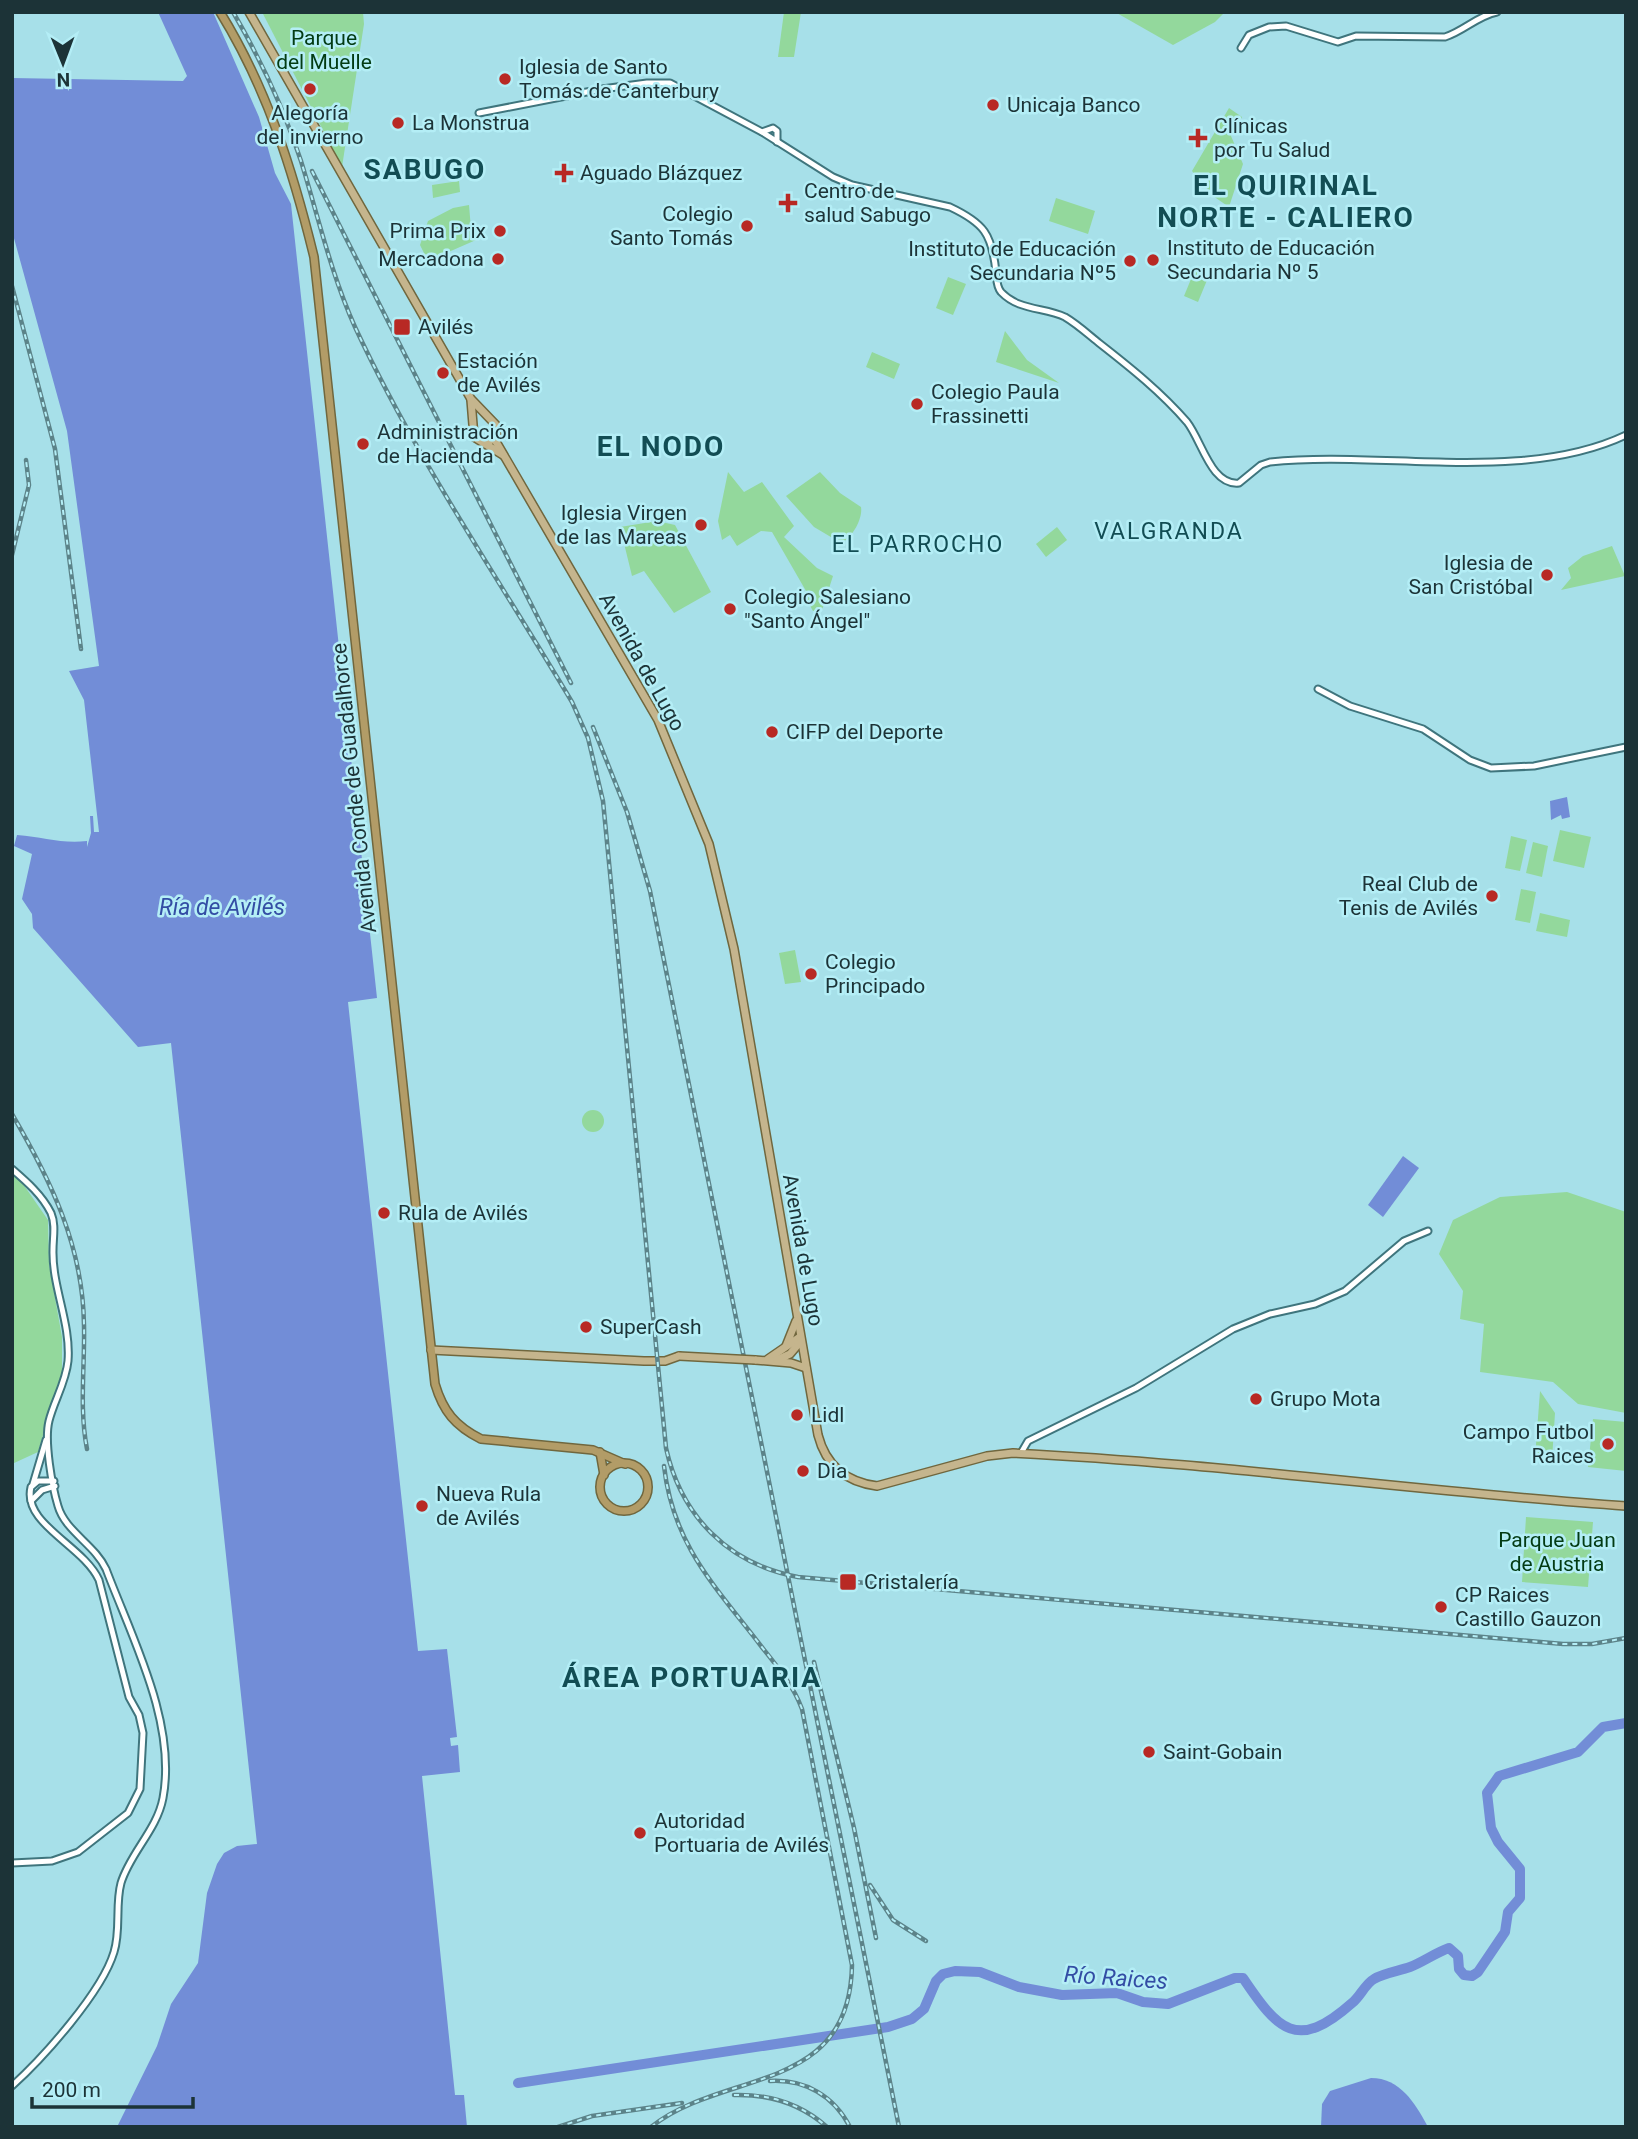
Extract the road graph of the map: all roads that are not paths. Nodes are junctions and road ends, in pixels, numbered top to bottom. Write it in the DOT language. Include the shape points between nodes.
graph roads {
  1 [pos="220,12"];
  2 [pos="248,12"];
  3 [pos="1497,12"];
  4 [pos="1241,48"];
  5 [pos="479,113"];
  6 [pos="762,132"];
  7 [pos="777,142"];
  8 [pos="471,399"];
  9 [pos="489,419"];
  10 [pos="474,425"];
  11 [pos="1626,435"];
  12 [pos="495,440"];
  13 [pos="486,444"];
  14 [pos="504,456"];
  15 [pos="1318,689"];
  16 [pos="1626,747"];
  17 [pos="12,1169"];
  18 [pos="1428,1231"];
  19 [pos="797,1317"];
  20 [pos="801,1339"];
  21 [pos="431,1350"];
  22 [pos="785,1350"];
  23 [pos="764,1361"];
  24 [pos="806,1368"];
  25 [pos="47,1437"];
  26 [pos="600,1452"];
  27 [pos="1021,1453"];
  28 [pos="625,1464"];
  29 [pos="604,1475"];
  30 [pos="54,1483"];
  31 [pos="31,1487"];
  32 [pos="30,1504"];
  33 [pos="1626,1506"];
  34 [pos="64,1519"];
  35 [pos="51,1529"];
  36 [pos="12,1863"];
  37 [pos="12,2086"];
  1 -- 21 [label="highway, Avenida Conde de Guadalhorce" via="272,114 314,257"];
  2 -- 8 [label="main road"];
  3 -- 4 [label="street" via="1445,37 1356,36 1338,41 1286,26 1249,34"];
  5 -- 6 [label="street" via="647,83 670,83"];
  6 -- 7 [label="street"];
  6 -- 7 [label="street" via="773,128"];
  7 -- 11 [label="street" via="852,185 950,207 971,218 986,231 992,244 1001,292 1020,304 1067,318 1151,384 1195,434 1224,482 1238,483 1270,462 1520,460 1597,446"];
  8 -- 9 [label="main road"];
  8 -- 10 [label="main road"];
  9 -- 10 [label="main road"];
  9 -- 12 [label="main road" via="497,427"];
  10 -- 13 [label="main road" via="474,437"];
  12 -- 13 [label="main road"];
  12 -- 14 [label="main road, Avenida de Lugo"];
  13 -- 14 [label="main road"];
  14 -- 19 [label="main road, Avenida de Lugo" via="658,720 709,844 734,949"];
  15 -- 16 [label="street" via="1350,706 1423,729 1490,768 1534,766"];
  17 -- 25 [label="street" via="36,1191 54,1225 54,1277 68,1357"];
  18 -- 27 [label="street" via="1404,1241 1345,1291 1224,1333 1136,1388 1028,1441"];
  19 -- 20 [label="main road, Avenida de Lugo"];
  19 -- 22 [label="main road"];
  20 -- 22 [label="main road"];
  20 -- 23 [label="main road" via="790,1354"];
  20 -- 24 [label="main road, Avenida de Lugo"];
  21 -- 23 [label="main road, bridge" via="644,1361 679,1356"];
  21 -- 26 [label="highway, Avenida Conde de Guadalhorce" via="440,1402 465,1431 481,1439"];
  22 -- 23 [label="main road"];
  23 -- 24 [label="main road"];
  24 -- 27 [label="main road, Avenida de Lugo" via="821,1446 834,1468 860,1484 887,1485 987,1456"];
  25 -- 30 [label="street"];
  25 -- 31 [label="street"];
  26 -- 28 [label="highway, Avenida Conde de Guadalhorce"];
  26 -- 29 [label="highway"];
  27 -- 33 [label="main road, Avenida de Lugo"];
  28 -- 29 [label="highway"];
  28 -- 29 [label="highway" via="640,1469 646,1479 648,1491 637,1507 619,1510 607,1503 600,1488"];
  30 -- 31 [label="street" via="38,1481"];
  30 -- 32 [label="street" via="36,1494"];
  30 -- 34 [label="street"];
  31 -- 32 [label="street"];
  32 -- 35 [label="street"];
  34 -- 35 [label="street"];
  34 -- 37 [label="street" via="100,1556 160,1715 163,1798 121,1881 115,1948 107,1973"];
  35 -- 36 [label="street" via="74,1546 99,1580 129,1697 139,1715 140,1789 128,1813 78,1852 52,1861"];
}
